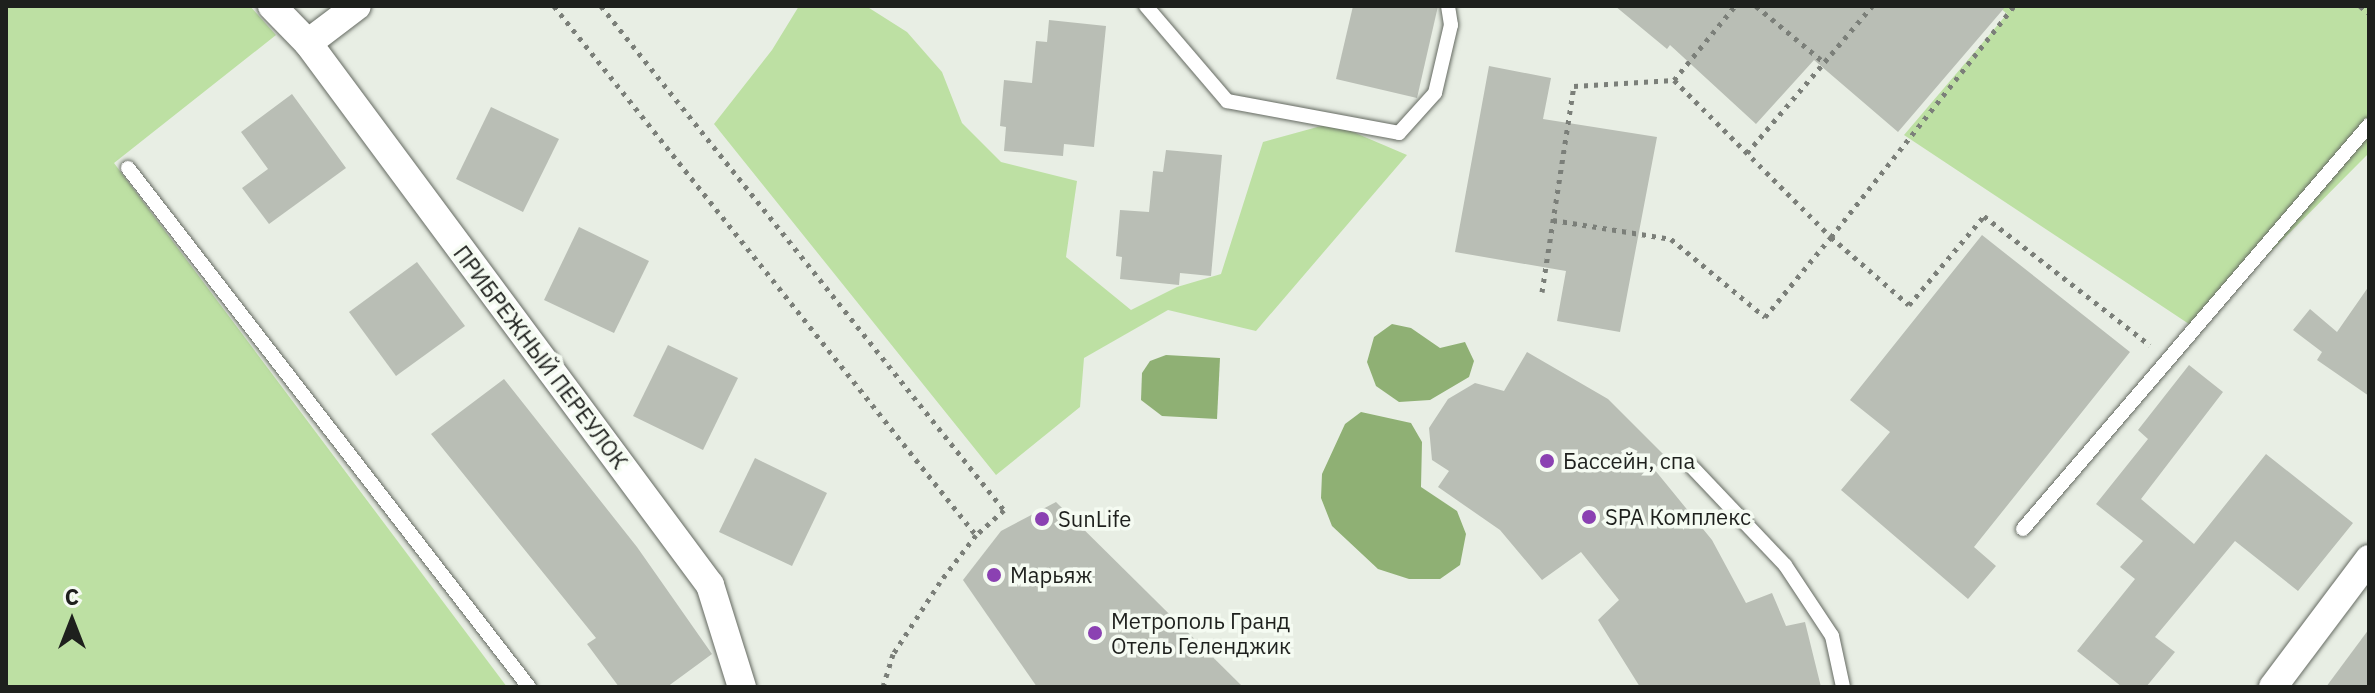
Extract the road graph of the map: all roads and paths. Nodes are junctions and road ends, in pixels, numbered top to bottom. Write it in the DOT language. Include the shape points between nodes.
graph roads {
  1 [pos="272,6"];
  2 [pos="357,6"];
  3 [pos="554,6"];
  4 [pos="601,6"];
  5 [pos="1146,6"];
  6 [pos="1448,6"];
  7 [pos="1735,6"];
  8 [pos="1756,6"];
  9 [pos="1872,6"];
  10 [pos="2014,6"];
  11 [pos="2360,6"];
  12 [pos="2369,13"];
  13 [pos="308,43"];
  14 [pos="1825,63"];
  15 [pos="1674,80"];
  16 [pos="2369,125"];
  17 [pos="1747,153"];
  18 [pos="128,168"];
  19 [pos="1553,220"];
  20 [pos="1831,237"];
  21 [pos="1542,292"];
  22 [pos="2195,328"];
  23 [pos="1692,467"];
  24 [pos="2023,529"];
  25 [pos="976,535"];
  26 [pos="2369,559"];
  27 [pos="529,687"];
  28 [pos="742,687"];
  29 [pos="883,687"];
  30 [pos="1843,687"];
  31 [pos="2273,687"];
  1 -- 13 [label="street, ПРИБРЕЖНЫЙ ПЕРЕУЛОК"];
  2 -- 13 [label="street"];
  3 -- 25 [label="path"];
  4 -- 25 [label="path" via="1004,510"];
  5 -- 6 [label="lane" via="1227,101 1399,133 1435,93 1451,25"];
  7 -- 15 [label="path"];
  8 -- 14 [label="path"];
  9 -- 14 [label="path"];
  10 -- 20 [label="path"];
  11 -- 12 [label="path"];
  13 -- 28 [label="street, ПРИБРЕЖНЫЙ ПЕРЕУЛОК" via="710,585"];
  14 -- 17 [label="path"];
  15 -- 17 [label="path"];
  15 -- 19 [label="path" via="1574,86"];
  16 -- 22 [label="lane"];
  17 -- 20 [label="path"];
  18 -- 27 [label="lane"];
  19 -- 20 [label="path" via="1671,239 1765,317"];
  19 -- 21 [label="path"];
  20 -- 22 [label="path" via="1909,305 1984,216 2153,347"];
  22 -- 24 [label="lane"];
  23 -- 30 [label="lane" via="1785,565 1832,636"];
  25 -- 29 [label="path" via="893,654"];
  26 -- 31 [label="street"];
}
